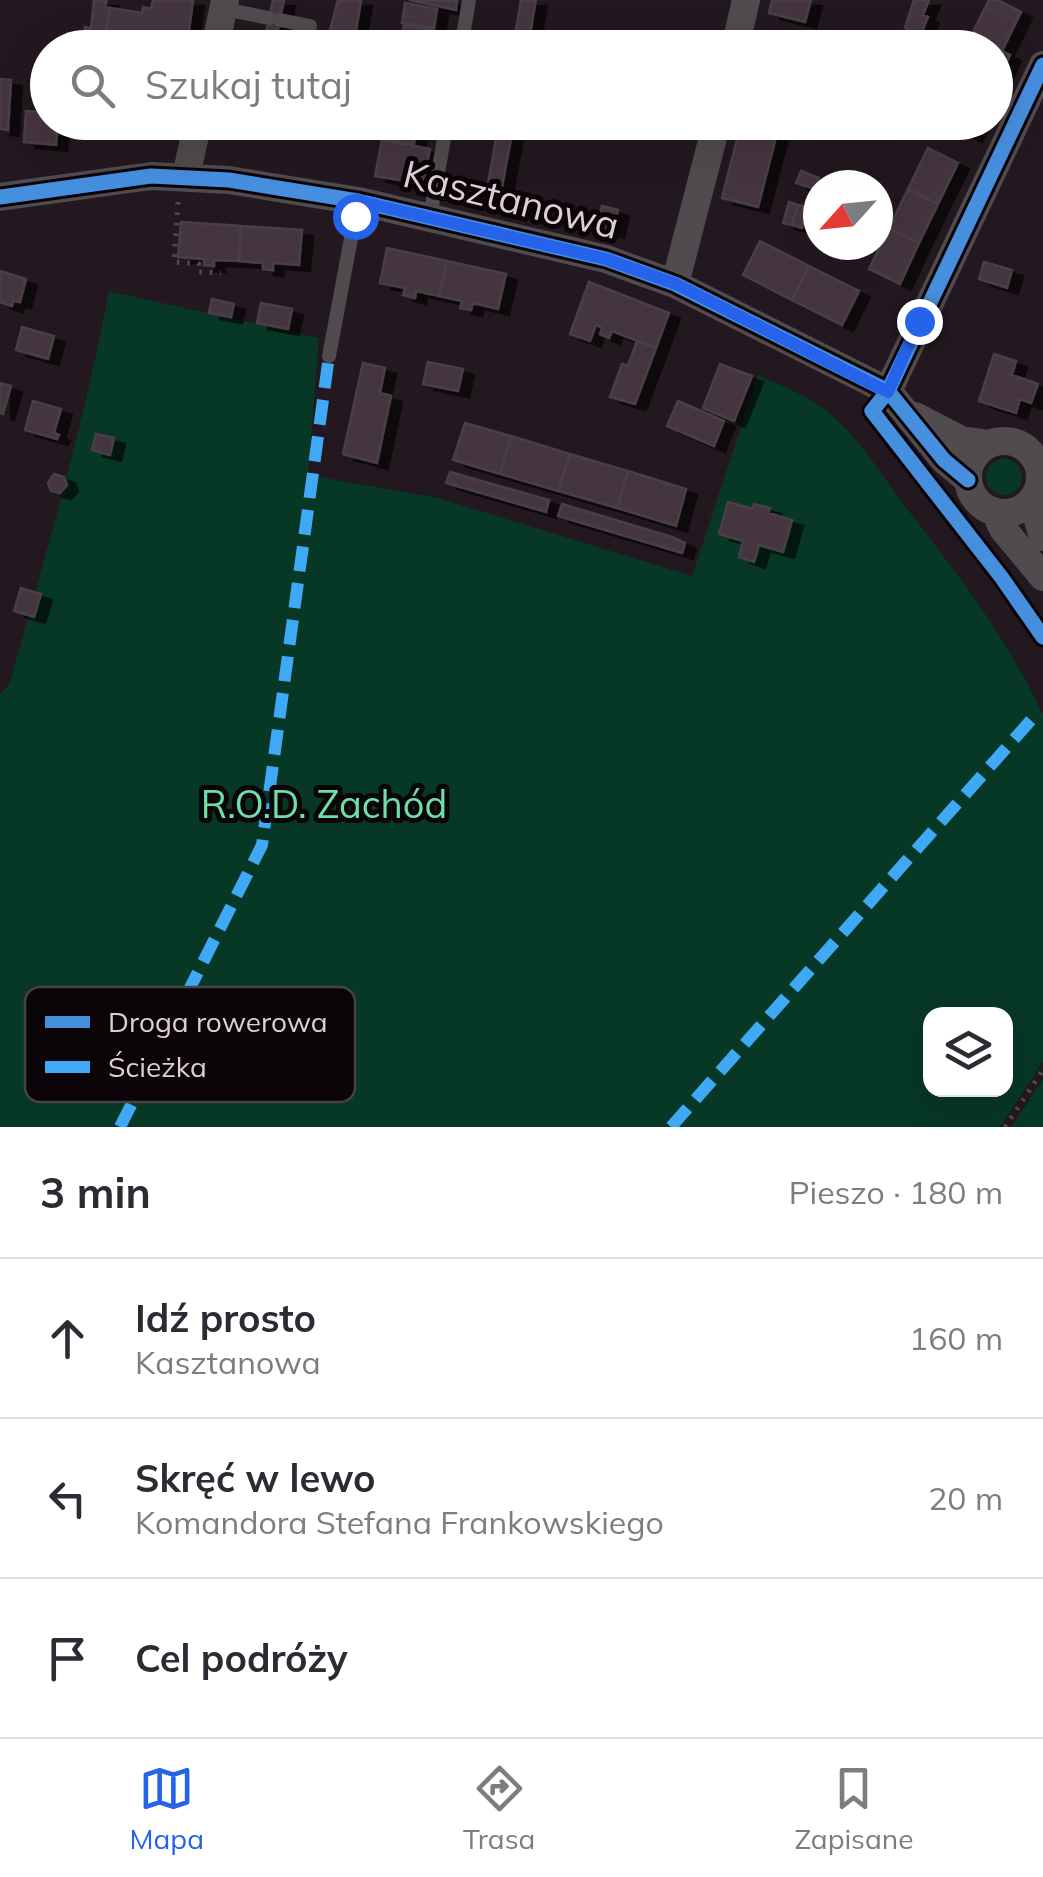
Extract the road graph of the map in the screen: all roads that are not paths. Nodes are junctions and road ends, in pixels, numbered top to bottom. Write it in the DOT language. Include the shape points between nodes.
graph roads {
  1 [pos="469,0"];
  2 [pos="746,0"];
  3 [pos="225,4"];
  4 [pos="310,26"];
  5 [pos="219,30"];
  6 [pos="463,30"];
  7 [pos="739,30"];
  8 [pos="1043,65"];
  9 [pos="1013,128"];
  10 [pos="194,140"];
  11 [pos="444,140"];
  12 [pos="712,140"];
  13 [pos="1007,140"];
  14 [pos="186,176"];
  15 [pos="0,197"];
  16 [pos="358,201"];
  17 [pos="430,217"];
  18 [pos="676,284"];
  19 [pos="330,356"];
  20 [pos="888,392"];
  21 [pos="909,414"];
  22 [pos="990,444"];
  23 [pos="1038,454"];
  24 [pos="968,480"];
  25 [pos="1038,492"];
  26 [pos="995,512"];
  27 [pos="1043,536"];
  28 [pos="1043,578"];
  1 -- 6 [label="lane"];
  2 -- 7 [label="street"];
  3 -- 4 [label="lane"];
  3 -- 5 [label="street"];
  8 -- 9 [label="street"];
  10 -- 14 [label="street"];
  11 -- 17 [label="lane"];
  12 -- 18 [label="street"];
  13 -- 20 [label="street"];
  14 -- 15 [label="street, Kasztanowa"];
  14 -- 16 [label="street, Kasztanowa"];
  16 -- 17 [label="street, Kasztanowa"];
  16 -- 19 [label="lane"];
  17 -- 18 [label="street, Kasztanowa" via="606,259"];
  18 -- 20 [label="street, Kasztanowa"];
  20 -- 21 [label="street, Kasztanowa"];
  21 -- 22 [label="street, Kasztanowa" via="961,440"];
  21 -- 24 [label="street, Kasztanowa"];
  22 -- 23 [label="street" via="1016,443"];
  22 -- 24 [label="street" via="974,458"];
  23 -- 25 [label="street"];
  24 -- 26 [label="street" via="978,501"];
  25 -- 26 [label="street" via="1013,512"];
  25 -- 27 [label="street"];
  26 -- 28 [label="street"];
}
